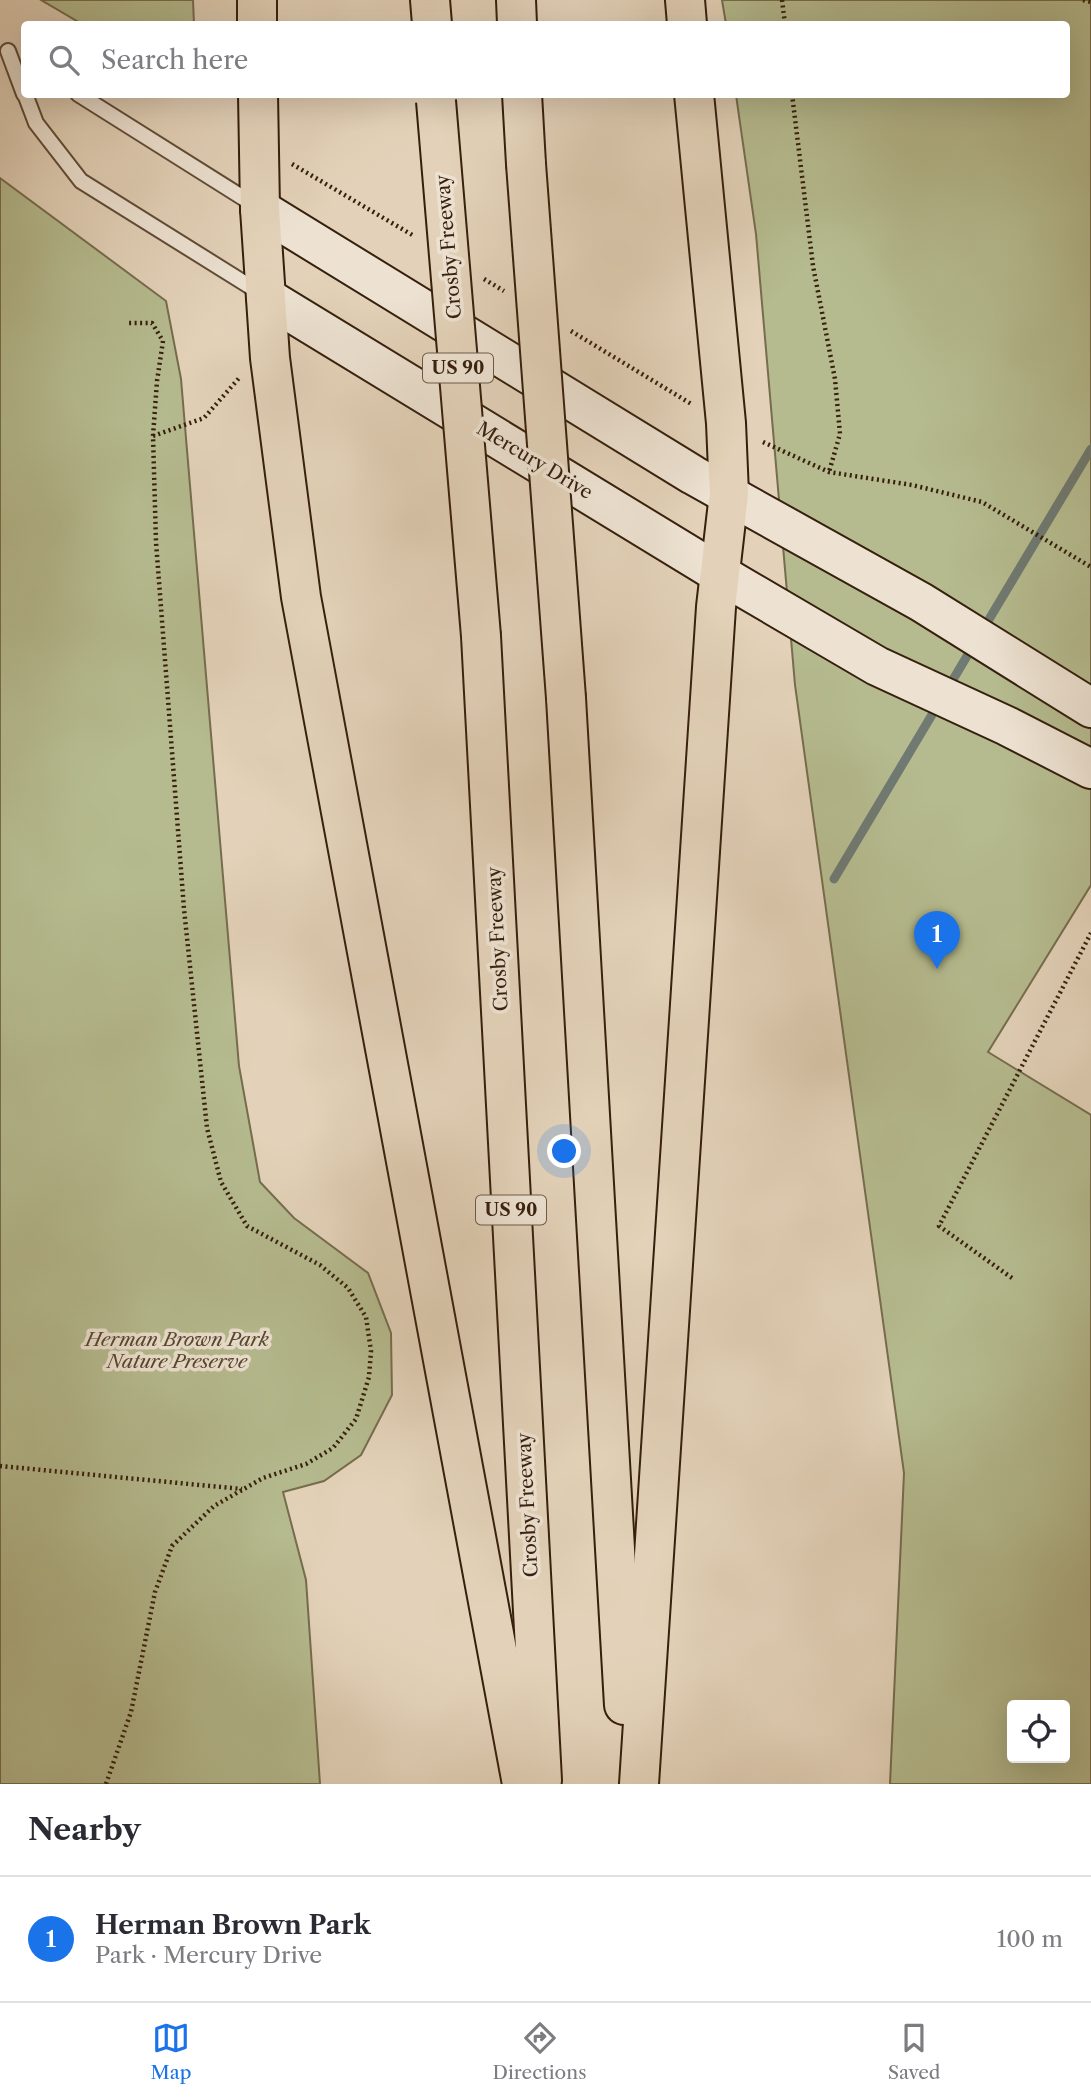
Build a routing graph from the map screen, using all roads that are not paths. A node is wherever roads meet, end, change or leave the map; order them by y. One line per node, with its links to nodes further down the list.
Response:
1 (257, 0): 5 (highway)
2 (430, 0): 6 (highway)
3 (516, 0): 7 (highway)
4 (685, 0): 8 (highway)
5 (257, 21)
6 (432, 21)
7 (517, 21)
8 (687, 21)
9 (4, 49): 10 (lane, Mercury Drive); 11 (lane, Mercury Drive)
10 (21, 59)
11 (21, 85)
12 (27, 98): 19 (lane, Mercury Drive)
13 (84, 98): 18 (lane)
14 (258, 98): 18 (highway)
15 (436, 98): 25 (highway, Crosby Freeway / US 90, bridge)
16 (522, 98): 26 (highway, bridge)
17 (694, 98): 20 (highway)
18 (260, 209): 19 (highway); 20 (street)
19 (267, 297): 21 (street, Mercury Drive); 24 (highway)
20 (729, 494): 21 (highway); 22 (street)
21 (720, 574): 23 (street, Mercury Drive); 27 (highway)
22 (1091, 708)
23 (1091, 769)
24 (522, 1784)
25 (542, 1784)
26 (628, 1784)
27 (639, 1784)

